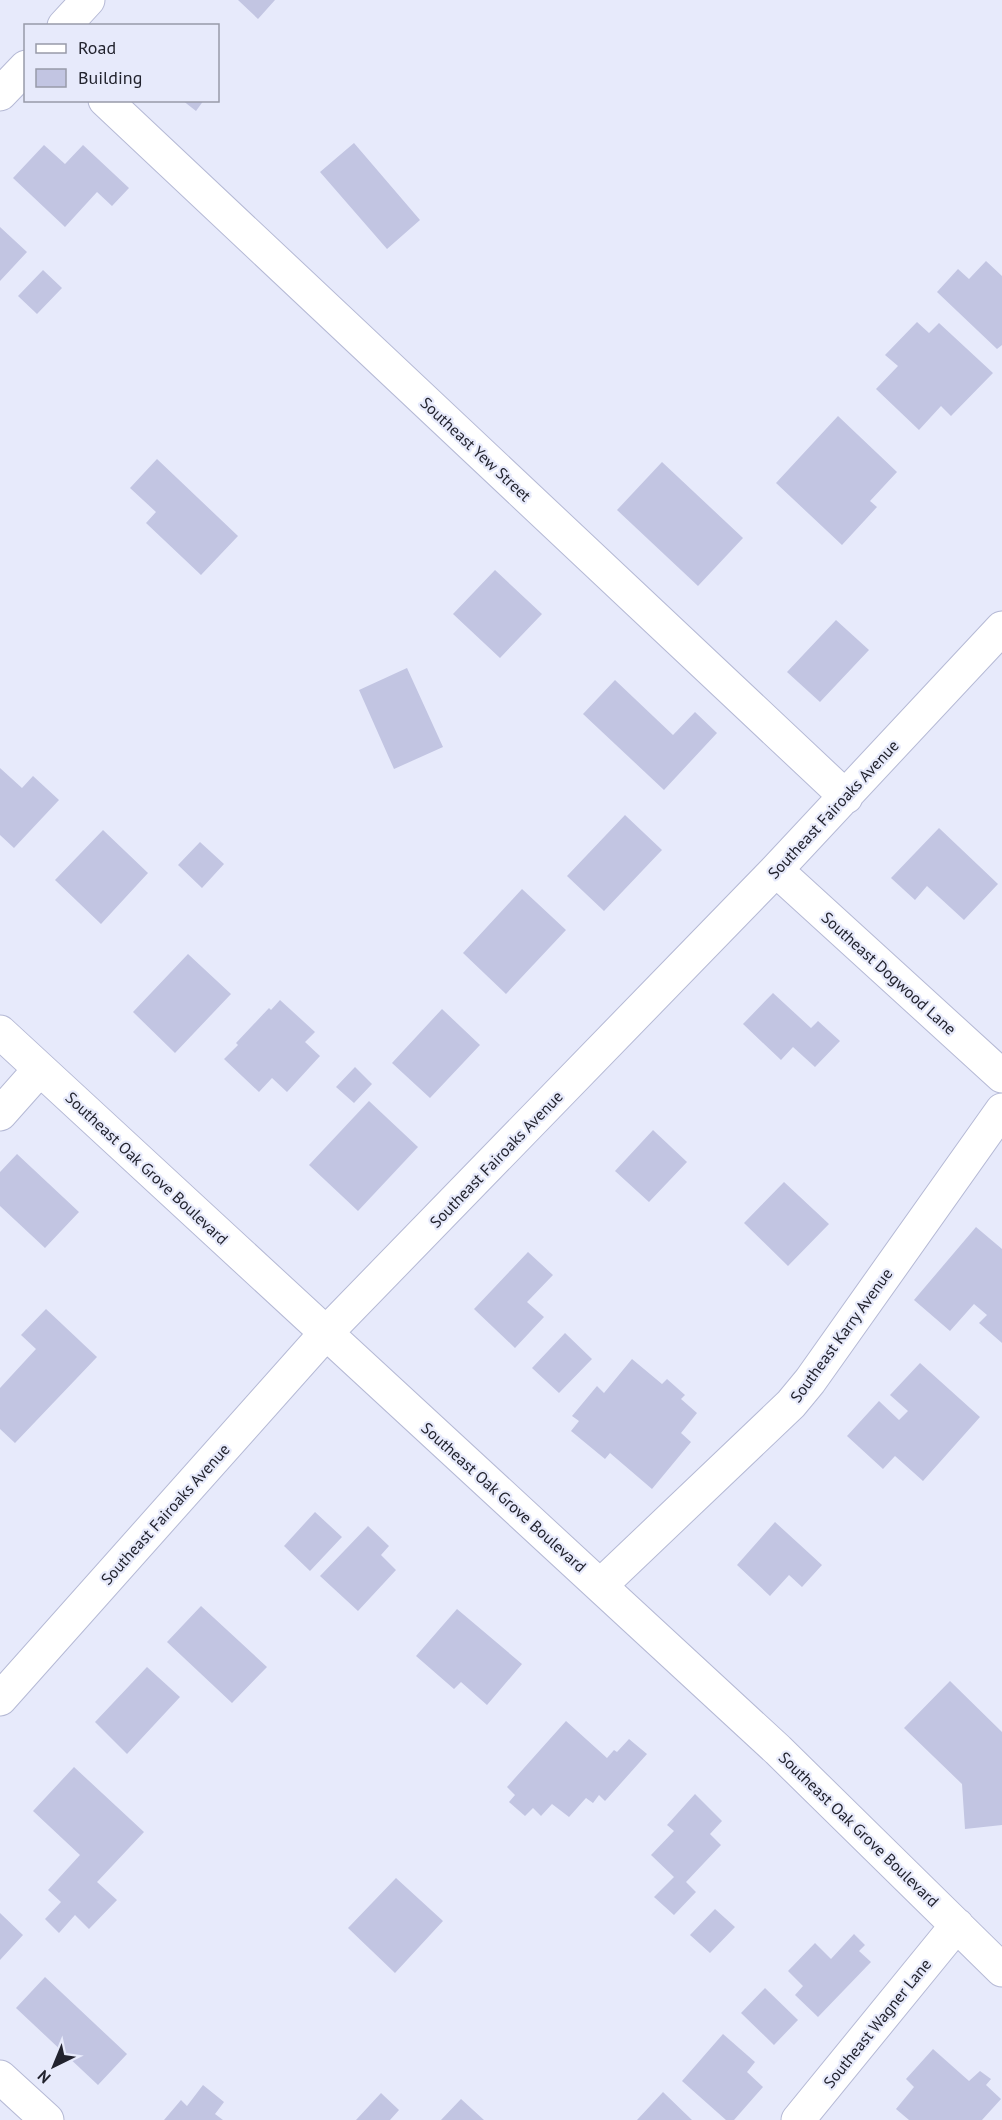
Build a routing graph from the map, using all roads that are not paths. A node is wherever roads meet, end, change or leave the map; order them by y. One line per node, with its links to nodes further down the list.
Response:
1 (88, 0): 2 (street)
2 (66, 24)
3 (24, 69): 4 (street)
4 (0, 94)
5 (107, 102): 7 (street, Southeast Yew Street)
6 (1002, 628): 7 (street, Southeast Fairoaks Avenue)
7 (846, 797): 8 (street, Southeast Fairoaks Avenue)
8 (776, 870): 11 (street, Southeast Dogwood Lane); 14 (street, Southeast Fairoaks Avenue)
9 (0, 1032): 10 (street, Southeast Oak Grove Boulevard)
10 (40, 1069): 13 (street); 14 (street, Southeast Oak Grove Boulevard)
11 (1002, 1076)
12 (1002, 1110): 15 (street, Southeast Karry Avenue)
13 (0, 1114)
14 (326, 1334): 15 (street, Southeast Oak Grove Boulevard); 16 (street, Southeast Fairoaks Avenue)
15 (601, 1585): 17 (street, Southeast Oak Grove Boulevard)
16 (0, 1699)
17 (957, 1925): 18 (street, Southeast Oak Grove Boulevard); 21 (street, Southeast Wagner Lane)
18 (1002, 1970)
19 (0, 2077): 20 (street)
20 (47, 2120)
21 (798, 2120)

